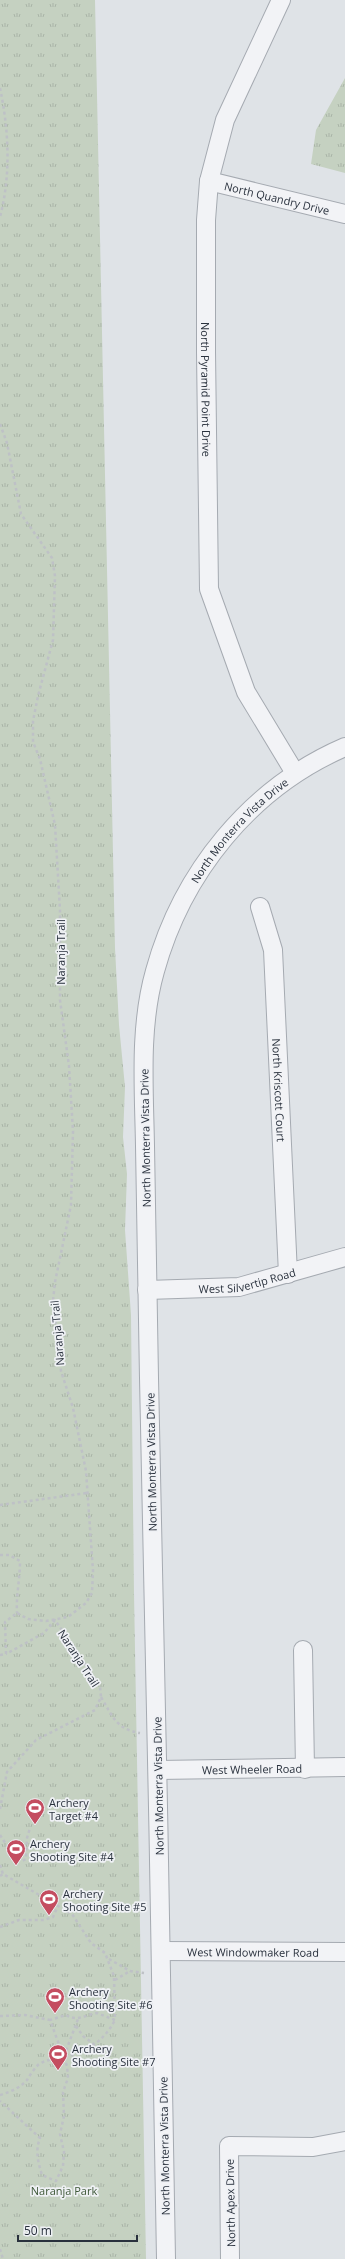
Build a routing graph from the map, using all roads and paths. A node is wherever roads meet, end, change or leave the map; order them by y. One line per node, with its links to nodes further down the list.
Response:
1 (275, 2): 3 (street, North Pyramid Point Drive)
2 (0, 88): 5 (path)
3 (209, 182): 4 (street, North Quandry Drive); 8 (street, North Pyramid Point Drive)
4 (345, 214)
5 (0, 217)
6 (0, 424): 13 (path, Naranja Trail)
7 (345, 747): 8 (street, North Monterra Vista Drive)
8 (295, 773): 12 (street, North Monterra Vista Drive)
9 (260, 907): 11 (street, North Kriscott Court)
10 (345, 1257): 11 (street, West Silvertip Road)
11 (288, 1274): 12 (street, West Silvertip Road)
12 (147, 1290): 25 (street, North Monterra Vista Drive)
13 (87, 1493): 14 (path); 17 (path, Naranja Trail)
14 (0, 1505)
15 (0, 1555): 16 (path)
16 (17, 1613): 17 (path, Naranja Trail); 19 (path)
17 (55, 1620): 19 (path, Naranja Trail); 21 (path, Naranja Trail)
18 (303, 1650): 24 (street)
19 (6, 1654): 20 (path, Naranja Trail)
20 (0, 1655)
21 (101, 1697): 22 (path, Naranja Trail); 26 (path, Naranja Trail)
22 (140, 1733)
23 (345, 1767): 24 (street, West Wheeler Road)
24 (305, 1769): 25 (street, West Wheeler Road)
25 (158, 1770): 33 (street, North Monterra Vista Drive)
26 (0, 1809)
27 (30, 1828): 28 (path)
28 (0, 1835)
29 (0, 1865): 30 (path)
30 (1, 1875): 31 (path)
31 (58, 1906): 32 (path); 35 (path)
32 (0, 1927)
33 (161, 1952): 34 (street, West Windowmaker Road); 51 (street, North Monterra Vista Drive)
34 (345, 1952)
35 (108, 1959): 36 (path); 38 (path)
36 (130, 1971): 37 (path); 38 (path)
37 (144, 1973)
38 (114, 1981): 42 (path)
39 (0, 2016): 41 (path)
40 (78, 2019): 41 (path); 42 (path); 43 (path)
41 (50, 2020): 45 (path)
42 (115, 2020): 44 (path)
43 (76, 2025): 44 (path); 45 (path)
44 (95, 2045): 45 (path)
45 (64, 2057): 46 (path); 47 (path)
46 (0, 2095)
47 (0, 2101)
48 (345, 2141): 52 (street, North Apex Drive)
49 (0, 2249): 50 (path)
50 (3, 2259)
51 (166, 2259)
52 (230, 2259)

